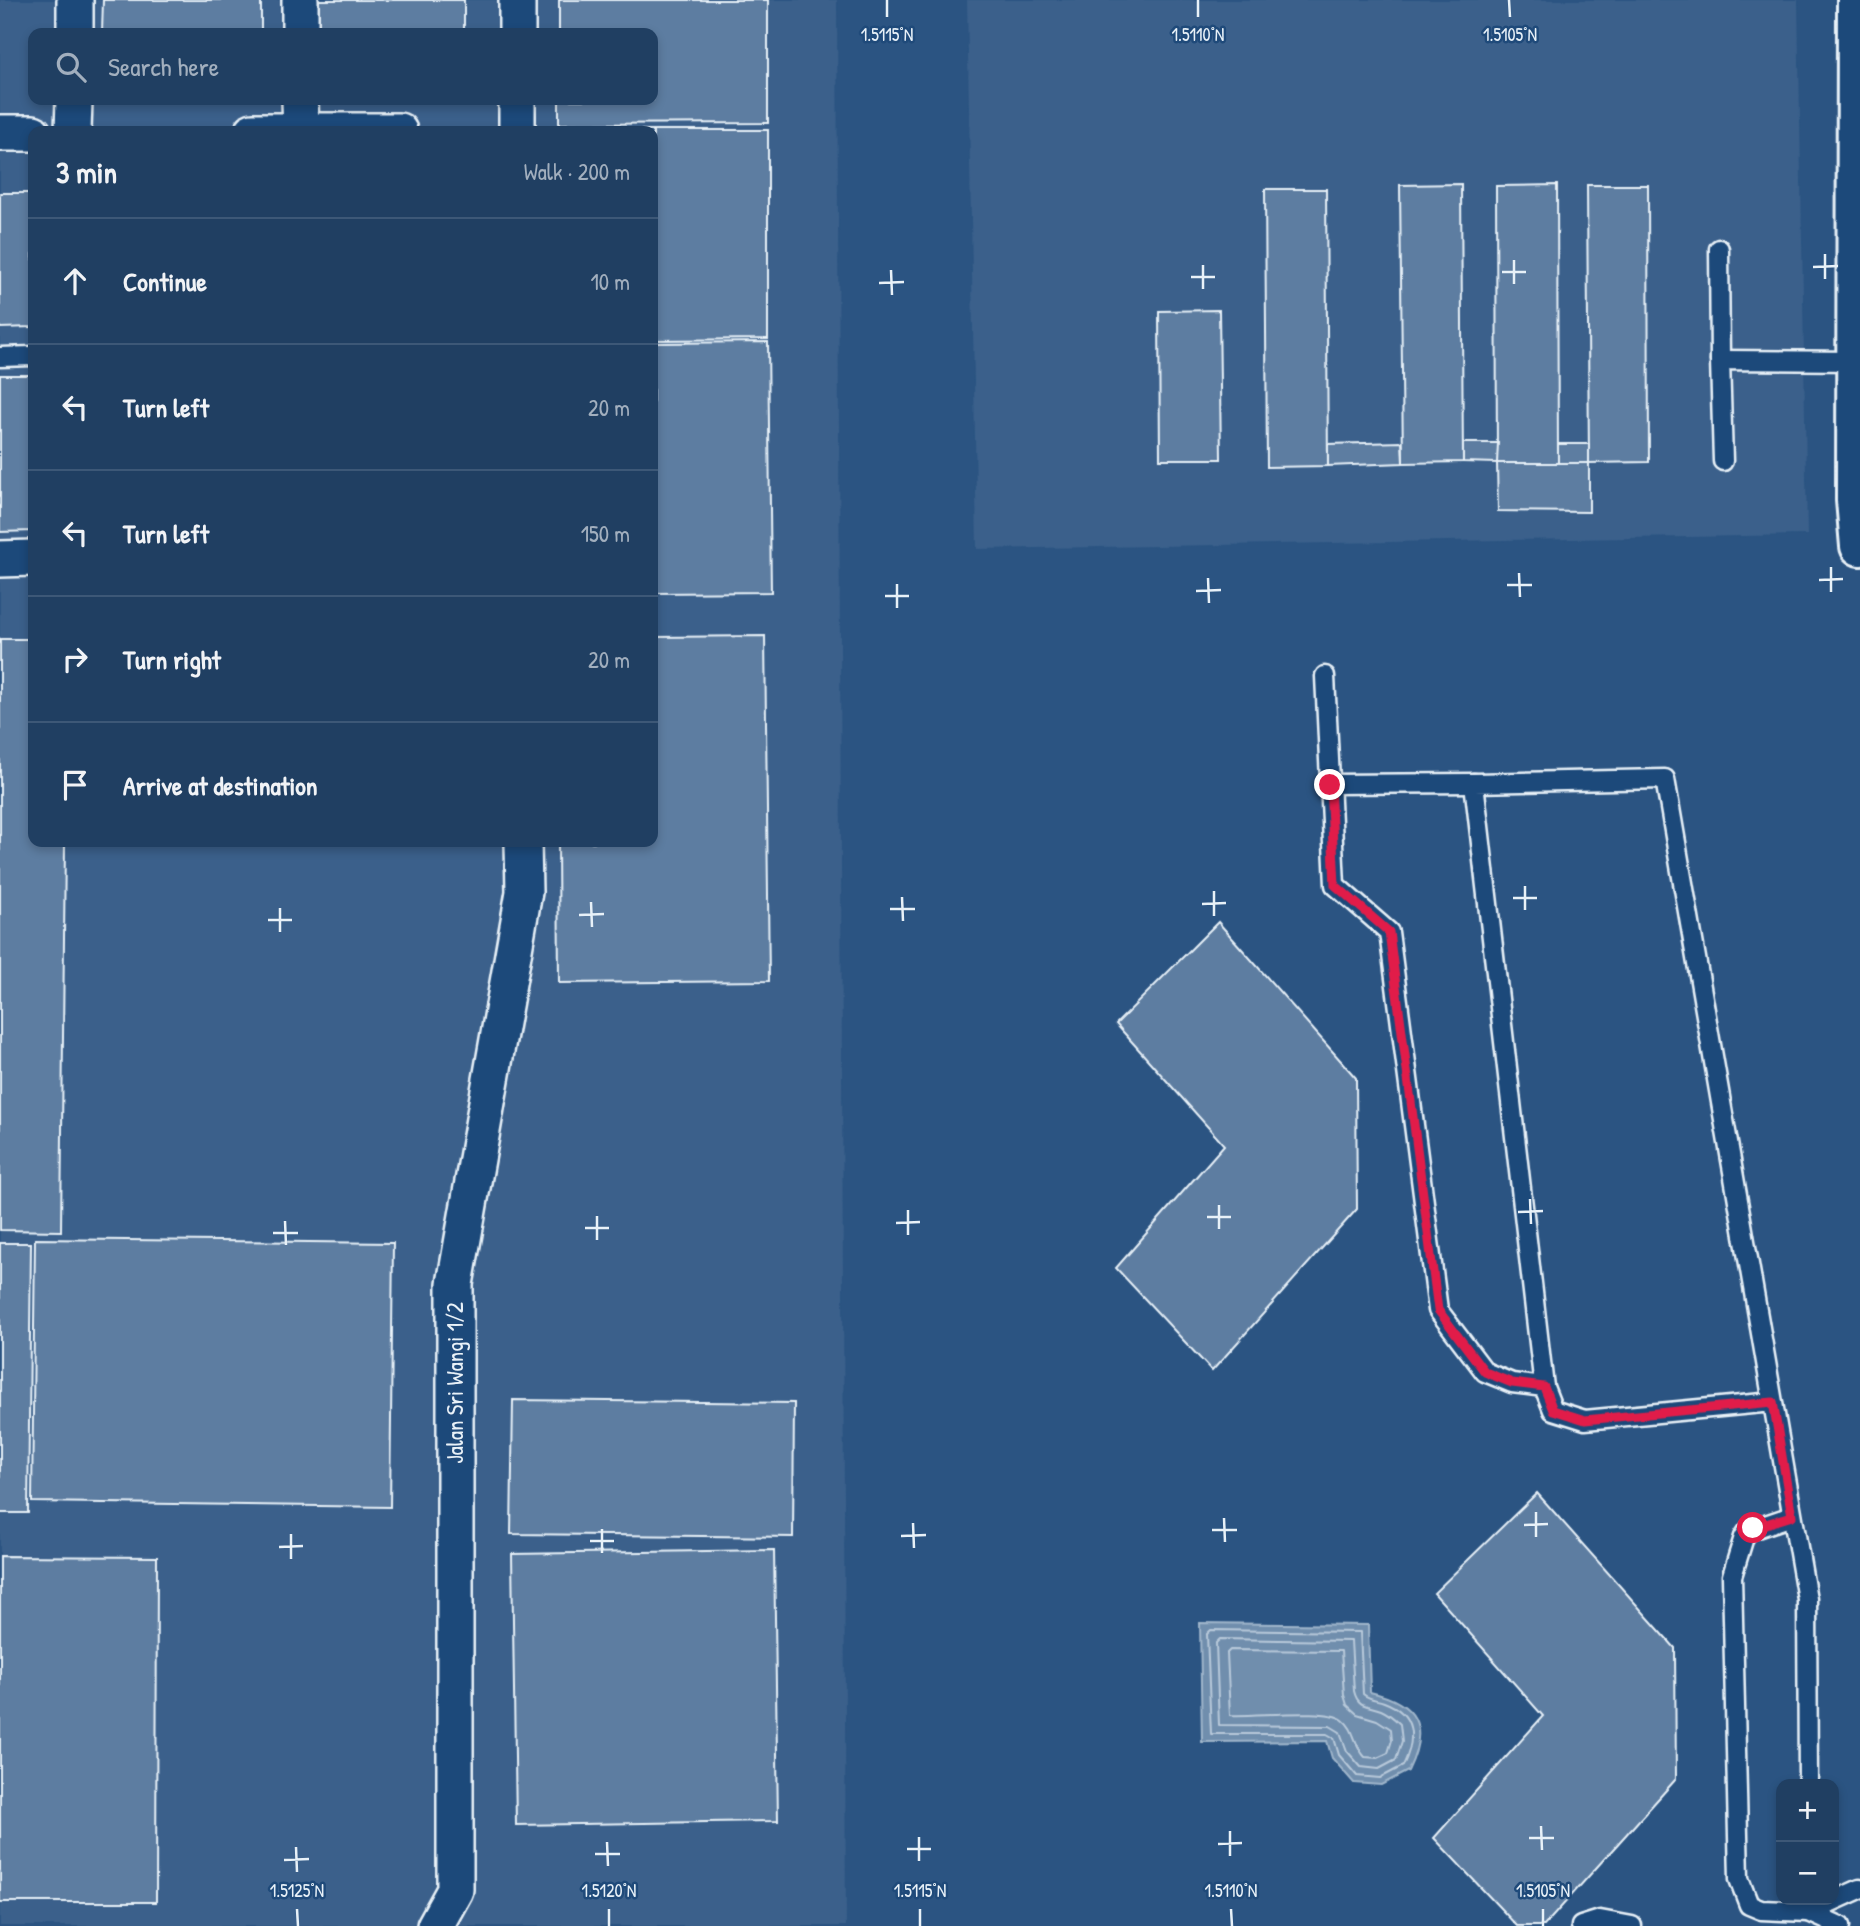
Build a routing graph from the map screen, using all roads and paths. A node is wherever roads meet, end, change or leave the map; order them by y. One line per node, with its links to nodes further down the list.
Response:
1 (75, 0): 5 (street)
2 (300, 0): 6 (street)
3 (517, 0): 7 (street)
4 (1857, 0): 20 (street)
5 (75, 28)
6 (300, 28)
7 (517, 28)
8 (74, 105): 11 (street)
9 (300, 105): 12 (street)
10 (517, 105): 13 (street)
11 (73, 126)
12 (300, 126)
13 (517, 126)
14 (0, 133): 15 (street)
15 (28, 133)
16 (1718, 249): 19 (lane)
17 (28, 356): 18 (lane)
18 (0, 357)
19 (1720, 360): 20 (lane); 21 (lane)
20 (1857, 361): 22 (street)
21 (1723, 461)
22 (1860, 546)
23 (28, 558): 24 (street)
24 (0, 559)
25 (1325, 676): 27 (lane)
26 (1474, 783): 27 (lane); 29 (lane); 30 (lane)
27 (1330, 785): 29 (lane)
28 (523, 847): 35 (street, Jalan Sri Wangi 1/2)
29 (1544, 1387): 30 (lane)
30 (1773, 1402): 31 (lane)
31 (1792, 1516): 32 (lane); 34 (lane)
32 (1808, 1779)
33 (1860, 1889): 34 (lane)
34 (1808, 1912): 38 (lane)
35 (435, 1926)
36 (1581, 1926): 37 (lane)
37 (1632, 1926)
38 (1840, 1926)

